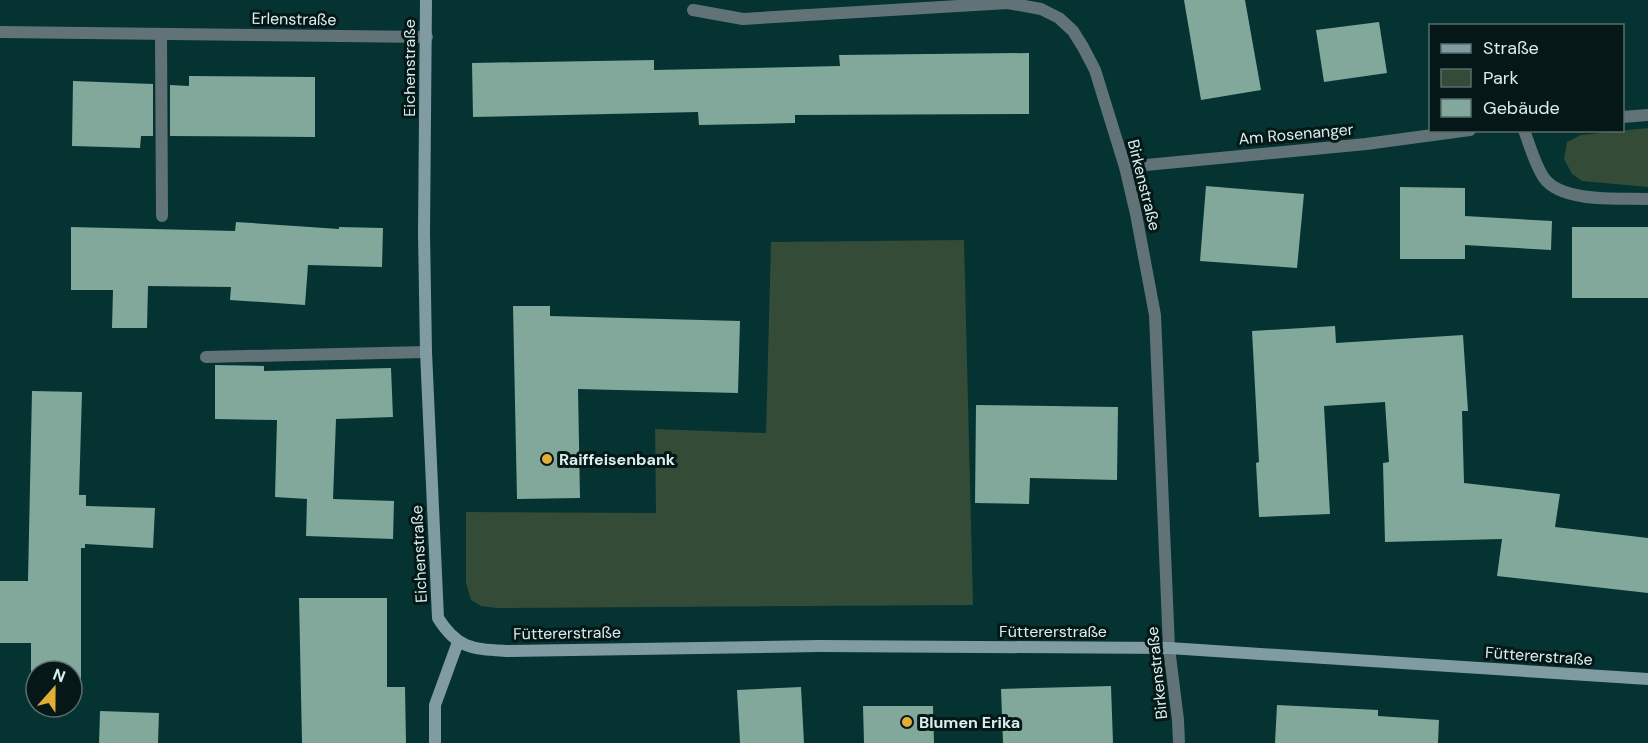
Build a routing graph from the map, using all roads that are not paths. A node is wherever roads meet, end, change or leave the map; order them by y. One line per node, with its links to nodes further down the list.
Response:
1 (426, 0): 5 (street, Eichenstraße)
2 (693, 10): 10 (street, Birkenstraße)
3 (0, 32): 4 (street, Erlenstraße)
4 (161, 33): 5 (street, Erlenstraße); 12 (street)
5 (427, 37): 13 (street, Eichenstraße)
6 (1648, 115): 7 (street)
7 (1624, 117)
8 (1455, 132): 10 (street, Am Rosenanger)
9 (1525, 132): 11 (street)
10 (1125, 167): 16 (street, Birkenstraße)
11 (1648, 199)
12 (162, 216)
13 (426, 352): 14 (street); 15 (street, Eichenstraße)
14 (206, 357)
15 (459, 642): 16 (street, Füttererstraße); 18 (street)
16 (1169, 648): 17 (street, Füttererstraße); 19 (street, Birkenstraße)
17 (1648, 679)
18 (435, 743)
19 (1179, 743)

